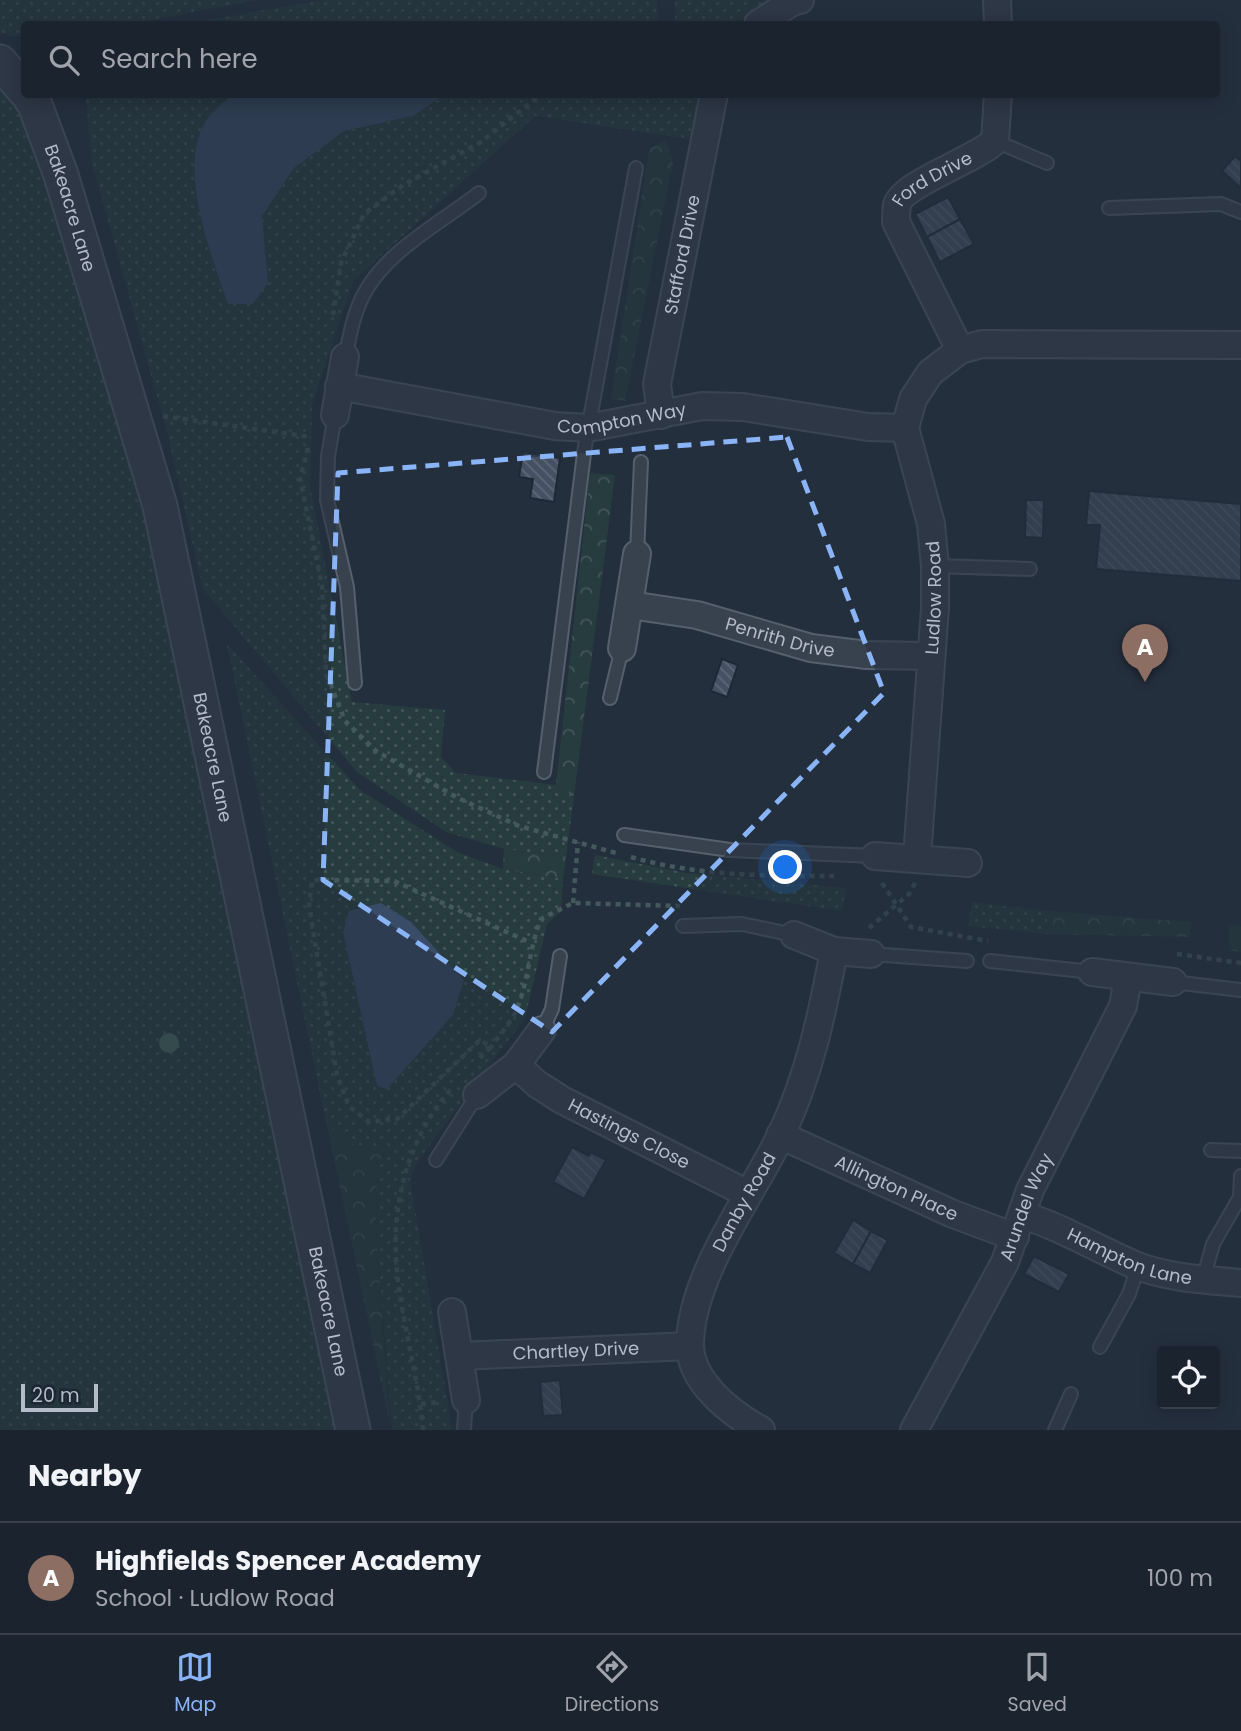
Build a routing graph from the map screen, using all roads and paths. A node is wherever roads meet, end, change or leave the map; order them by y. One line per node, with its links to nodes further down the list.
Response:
1 (800, 0): 3 (street)
2 (998, 0): 4 (street)
3 (763, 21)
4 (998, 21)
5 (0, 62): 6 (street)
6 (21, 86)
7 (31, 98): 22 (street, Bakeacre Lane)
8 (713, 98): 21 (street, Stafford Drive)
9 (998, 98): 10 (street)
10 (995, 141): 11 (lane); 17 (street, Ford Drive)
11 (1047, 163)
12 (636, 168): 23 (lane)
13 (480, 193): 18 (lane)
14 (1109, 208): 15 (lane)
15 (1241, 212)
16 (1241, 345): 17 (street)
17 (960, 350): 24 (street)
18 (345, 357): 19 (street)
19 (339, 386): 20 (street); 23 (street, Compton Way)
20 (335, 415): 33 (lane)
21 (661, 415): 23 (street, Compton Way); 24 (street, Compton Way)
22 (137, 421): 25 (path); 77 (street, Bakeacre Lane)
23 (589, 428): 35 (lane)
24 (905, 428): 28 (street, Ludlow Road)
25 (311, 437)
26 (641, 462): 27 (lane)
27 (637, 554): 30 (street)
28 (935, 566): 29 (lane); 32 (street, Ludlow Road)
29 (1030, 569)
30 (630, 605): 31 (street); 32 (street, Penrith Drive)
31 (622, 648): 34 (lane)
32 (931, 656): 39 (street, Ludlow Road)
33 (355, 683)
34 (610, 698)
35 (544, 772)
36 (624, 835): 38 (lane)
37 (578, 842): 41 (path)
38 (875, 856): 39 (street)
39 (918, 858): 40 (street)
40 (968, 863)
41 (573, 903): 42 (path); 45 (path)
42 (691, 906)
43 (683, 926): 44 (lane)
44 (794, 935): 46 (street)
45 (531, 943): 56 (path); 56 (path)
46 (834, 951): 47 (street); 60 (street, Danby Road)
47 (871, 954): 49 (lane)
48 (560, 956): 55 (lane)
49 (967, 961)
50 (990, 961): 51 (lane)
51 (1092, 972): 52 (street)
52 (1128, 978): 53 (street); 66 (street, Arundel Way)
53 (1173, 982): 54 (lane)
54 (1241, 990)
55 (542, 1030): 58 (street)
56 (491, 1047): 57 (path); 58 (path)
57 (474, 1065)
58 (516, 1066): 59 (street); 65 (street, Hastings Close)
59 (467, 1089): 63 (lane); 78 (path)
60 (780, 1135): 65 (street, Danby Road); 66 (street, Allington Place)
61 (1211, 1150): 62 (lane)
62 (1241, 1151)
63 (436, 1160)
64 (1241, 1176): 68 (lane)
65 (748, 1194): 71 (street, Danby Road)
66 (1019, 1226): 67 (street, Hampton Lane); 80 (street, Arundel Way)
67 (1138, 1266): 68 (street, Hampton Lane); 72 (lane)
68 (1203, 1280): 69 (street, Hampton Lane)
69 (1241, 1283)
70 (452, 1312): 73 (street)
71 (690, 1346): 73 (street, Chartley Drive); 76 (street)
72 (1100, 1347)
73 (460, 1356): 75 (street)
74 (1071, 1394): 81 (lane)
75 (466, 1400): 79 (lane)
76 (749, 1427)
77 (353, 1430)
78 (423, 1430)
79 (464, 1430)
80 (914, 1430)
81 (1055, 1430)

